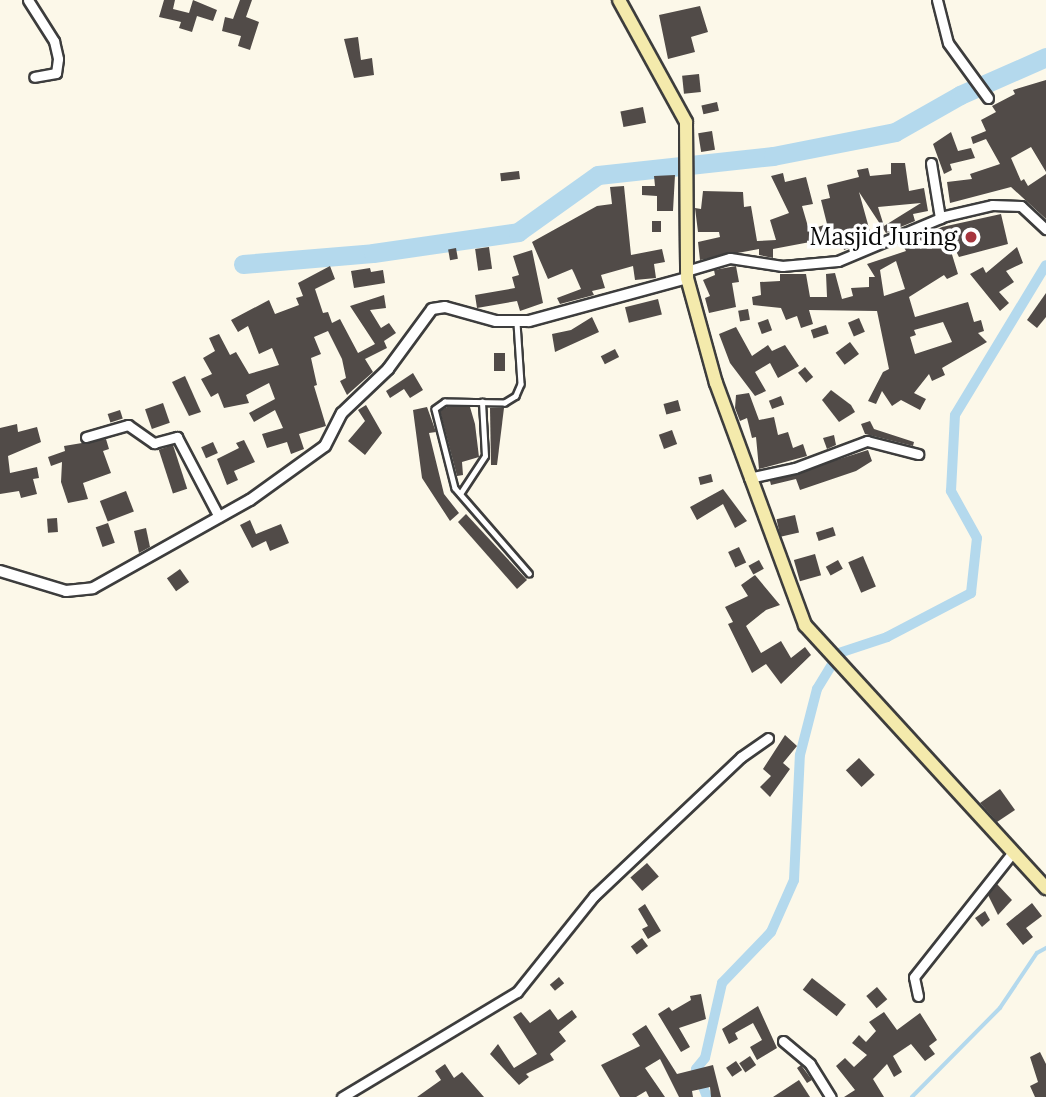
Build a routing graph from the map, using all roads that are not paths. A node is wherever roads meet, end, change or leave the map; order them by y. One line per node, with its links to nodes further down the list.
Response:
1 (28, 0): 4 (street)
2 (619, 0): 9 (main road)
3 (937, 0): 5 (street)
4 (34, 77)
5 (983, 91)
6 (931, 163): 7 (street)
7 (940, 218): 8 (street); 9 (street)
8 (1046, 229)
9 (687, 274): 10 (street); 14 (main road)
10 (516, 321): 11 (lane); 16 (street)
11 (482, 402): 15 (lane); 15 (lane)
12 (86, 437): 16 (street)
13 (918, 454): 14 (street)
14 (749, 478): 20 (main road)
15 (460, 494): 18 (lane)
16 (219, 517): 17 (street)
17 (0, 571)
18 (528, 573)
19 (768, 738): 24 (street)
20 (1013, 852): 21 (main road); 22 (street)
21 (1046, 888)
22 (918, 996)
23 (783, 1041): 25 (street)
24 (342, 1097)
25 (831, 1097)

